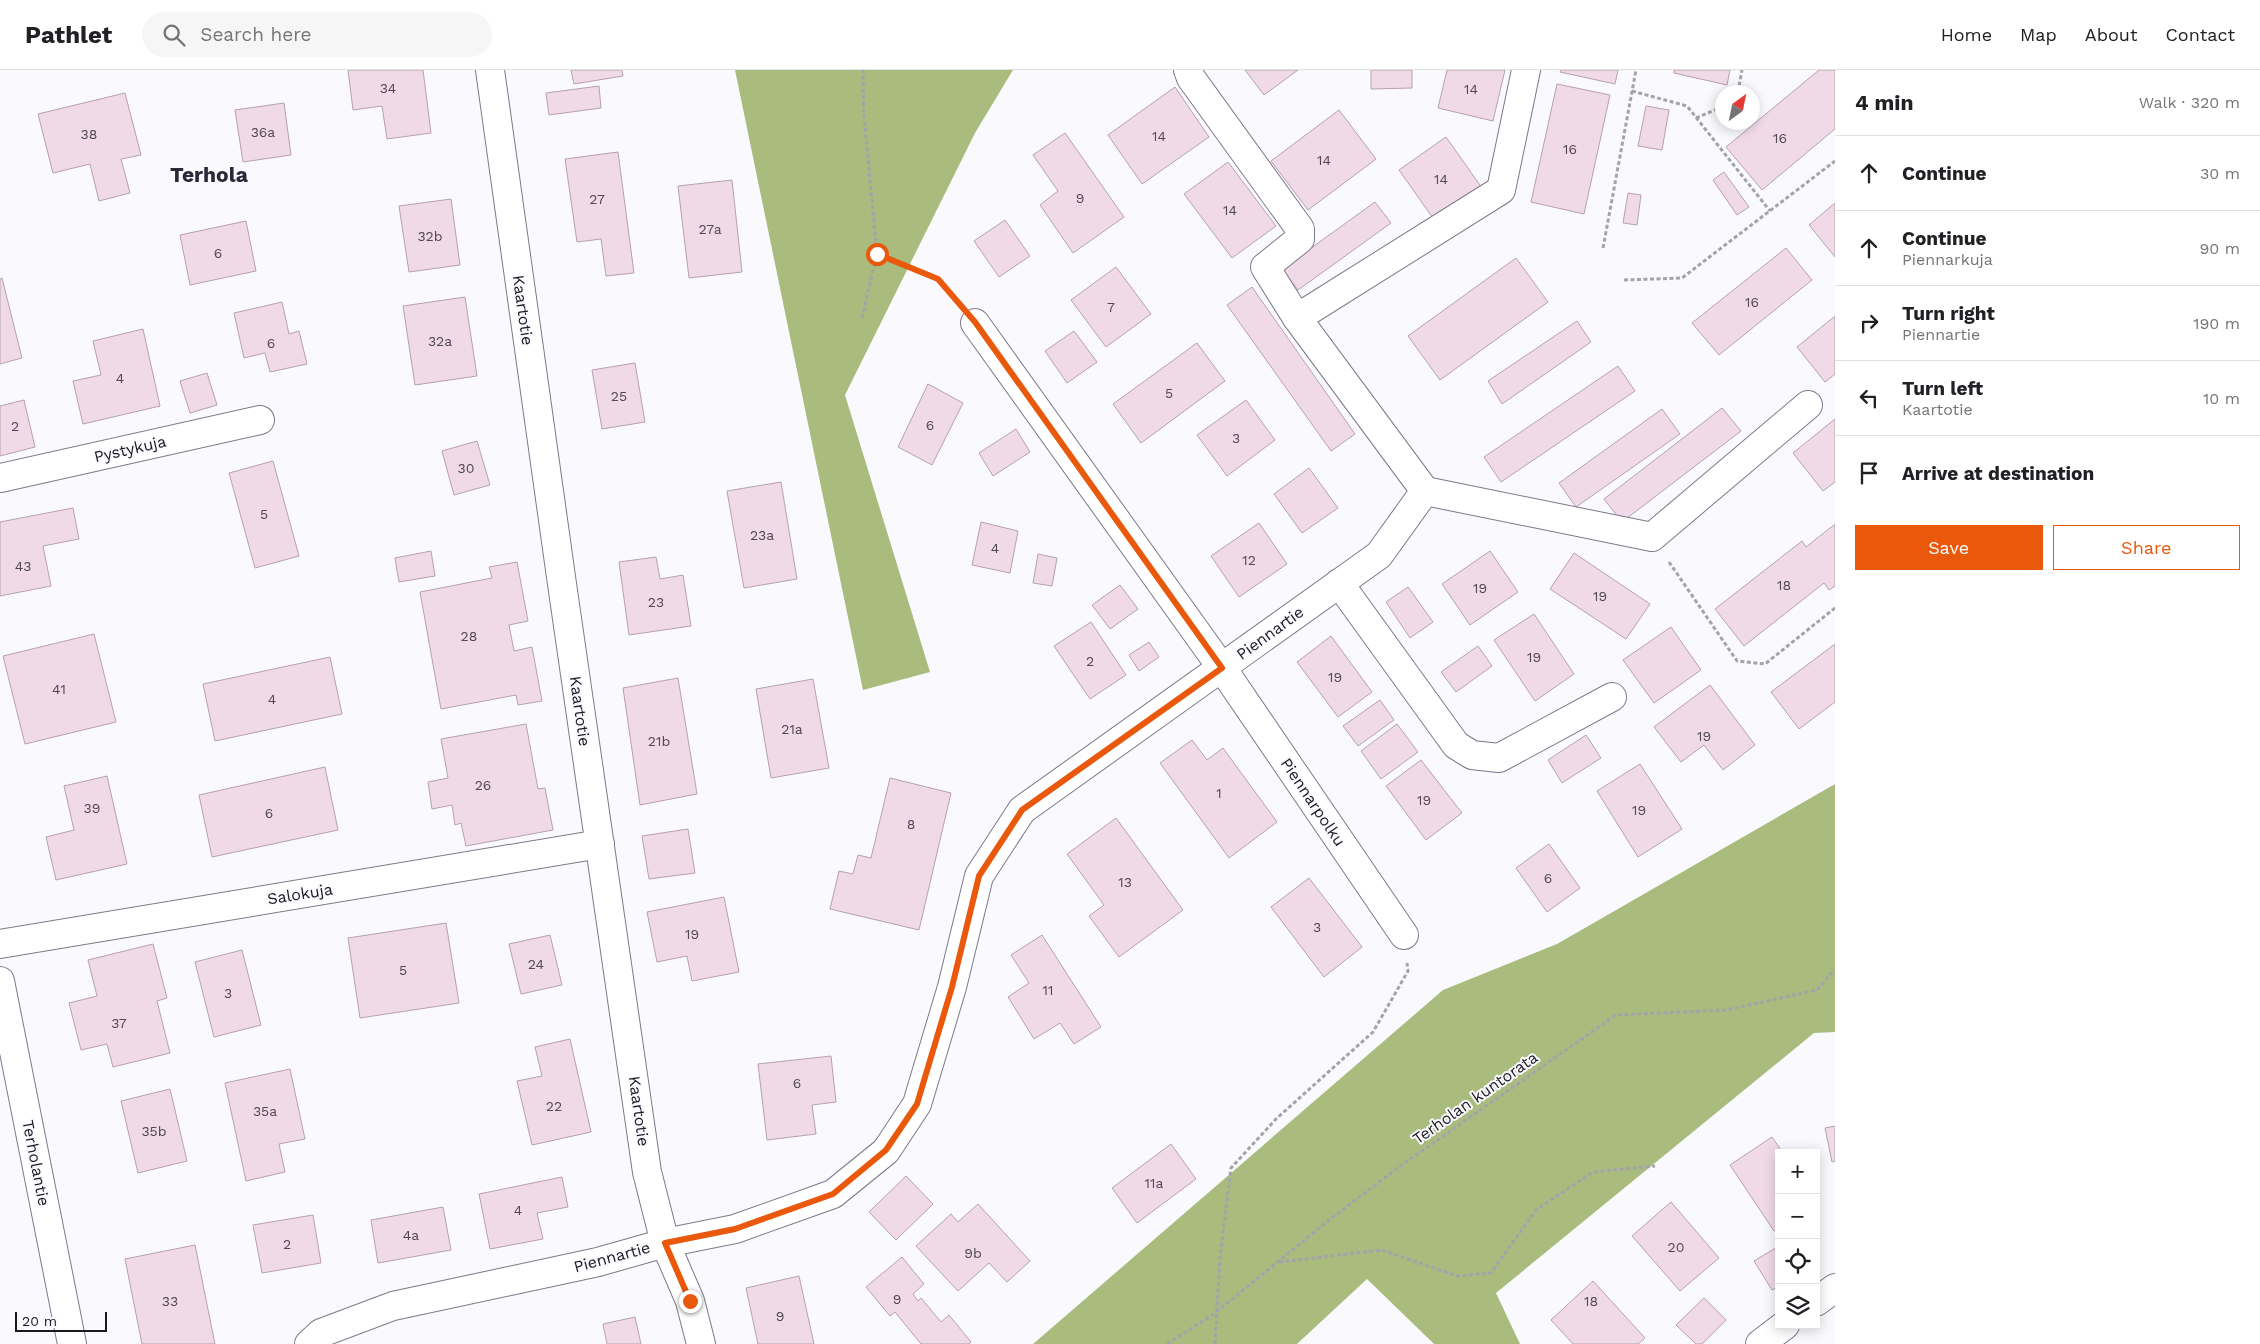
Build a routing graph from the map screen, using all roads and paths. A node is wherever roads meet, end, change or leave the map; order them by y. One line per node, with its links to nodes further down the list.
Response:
1 (490, 70): 28 (street, Kaartotie)
2 (863, 70): 14 (path)
3 (1188, 70): 17 (street)
4 (1526, 70): 17 (street)
5 (1636, 70): 8 (path)
6 (1742, 70): 7 (path)
7 (1739, 85)
8 (1632, 91): 10 (path); 13 (path)
9 (1715, 110): 10 (path)
10 (1696, 118): 12 (path)
11 (1835, 161): 12 (path)
12 (1770, 211): 15 (path)
13 (1602, 248)
14 (877, 254): 16 (path); 18 (path)
15 (1624, 280)
16 (862, 318)
17 (1297, 318): 22 (street)
18 (975, 322): 26 (street, Piennarpolku)
19 (1808, 405): 23 (street)
20 (260, 420): 21 (street, Pystykuja)
21 (0, 478)
22 (1425, 491): 23 (street); 24 (street, Piennartie)
23 (1652, 537): 25 (path)
24 (1339, 583): 26 (street, Piennartie); 27 (street)
25 (1835, 608)
26 (1222, 668): 29 (street, Piennarpolku); 34 (street, Piennartie)
27 (1612, 696)
28 (600, 844): 30 (street, Salokuja); 34 (street, Kaartotie)
29 (1404, 935): 38 (path)
30 (0, 944)
31 (1835, 970): 35 (path, Terholan kuntorata)
32 (0, 981): 40 (street, Terholantie)
33 (1656, 1166): 35 (path)
34 (665, 1243): 41 (street, Piennartie); 42 (street, Kaartotie)
35 (1278, 1262): 38 (path, Terholan kuntorata)
36 (1835, 1288): 37 (street)
37 (1820, 1299)
38 (1217, 1312): 43 (path, Terholan kuntorata); 44 (path)
39 (1780, 1329): 45 (street)
40 (72, 1344)
41 (309, 1344)
42 (700, 1344)
43 (1167, 1344)
44 (1216, 1344)
45 (1760, 1344)

